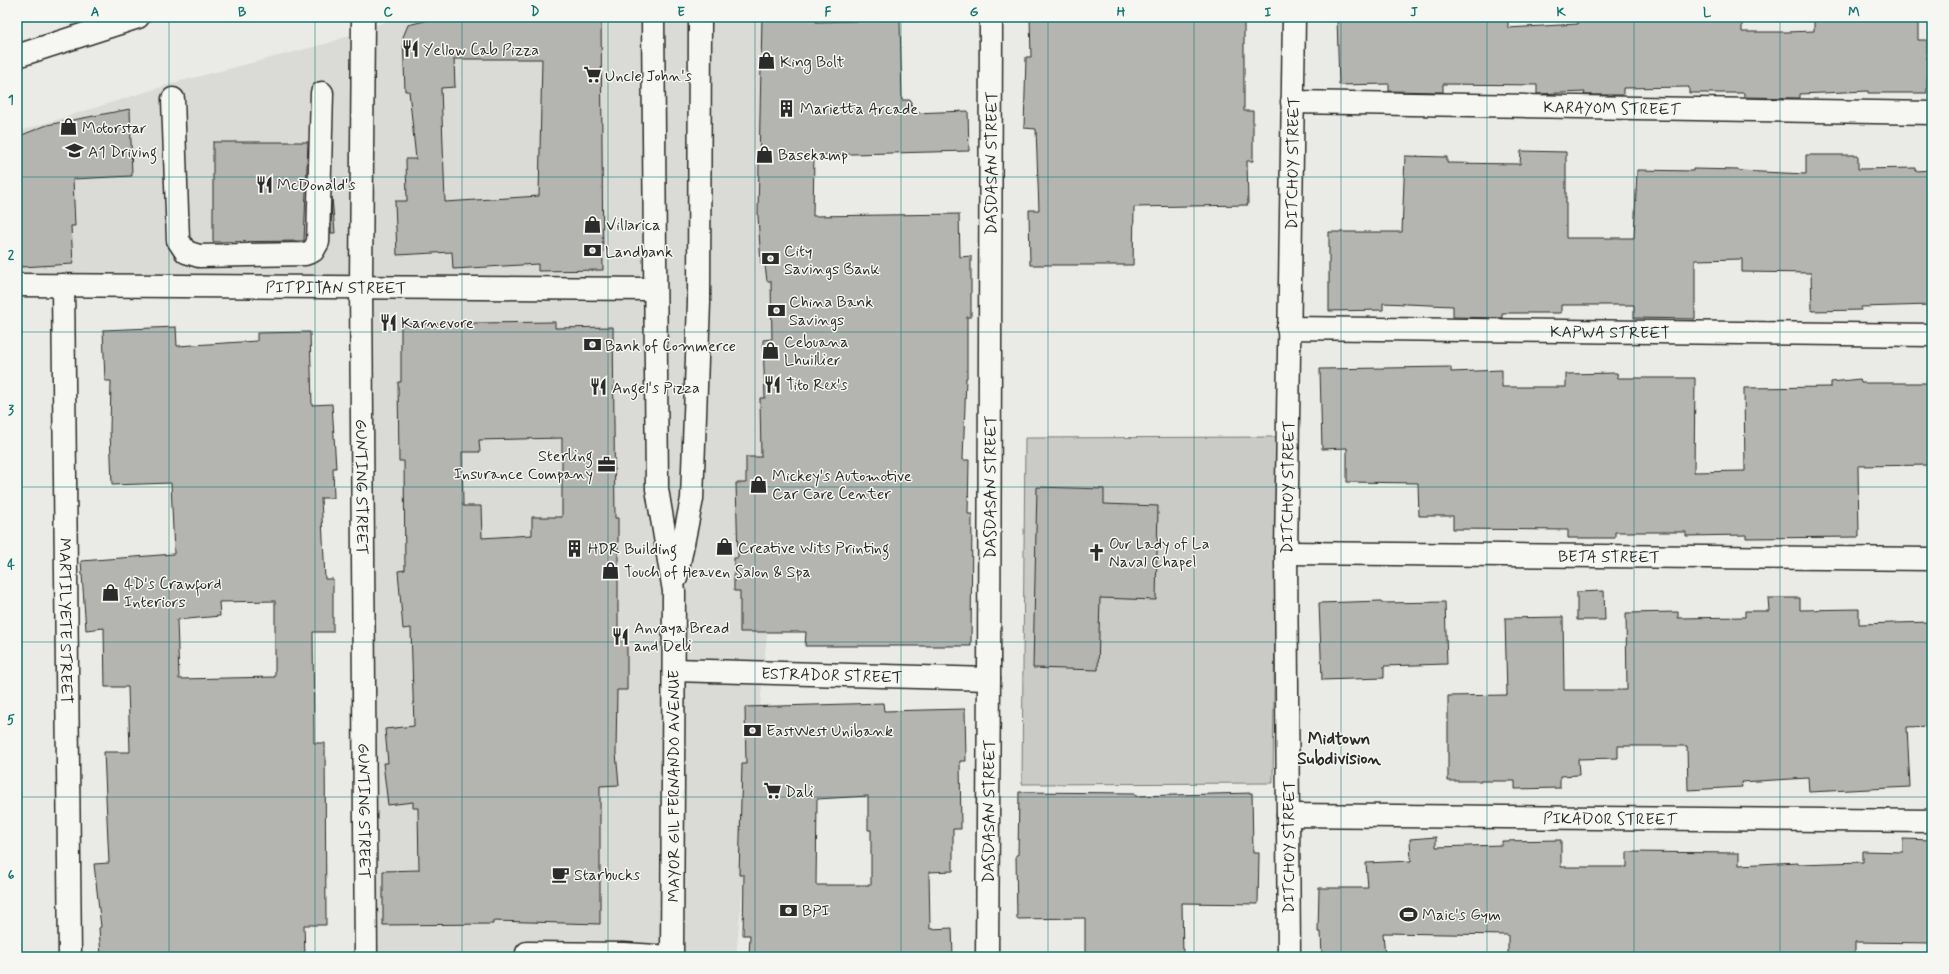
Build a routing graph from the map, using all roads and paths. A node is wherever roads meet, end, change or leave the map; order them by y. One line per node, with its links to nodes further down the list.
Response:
1 (138, 17): 7 (street)
2 (363, 17): 14 (street, GUNTING STREET)
3 (652, 17): 15 (street, MAYOR GIL FERNANDO AVENUE)
4 (700, 17): 20 (street, MAYOR GIL FERNANDO AVENUE)
5 (991, 17): 22 (street, DASDASAN STREET)
6 (1294, 17): 10 (street, DITCHOY STREET)
7 (17, 56)
8 (322, 93): 9 (street)
9 (173, 99)
10 (1292, 102): 11 (street, KARAYOM STREET); 16 (street, DITCHOY STREET)
11 (1932, 113)
12 (17, 285): 13 (street, PITPITAN STREET)
13 (63, 285): 14 (street, PITPITAN STREET); 26 (street, MARTILYETE STREET)
14 (361, 286): 15 (street, PITPITAN STREET); 27 (street, GUNTING STREET)
15 (654, 289): 20 (street, MAYOR GIL FERNANDO AVENUE)
16 (1288, 328): 17 (street, KAPWA STREET); 18 (street, DITCHOY STREET)
17 (1932, 335)
18 (1286, 554): 19 (street, BETA STREET); 23 (street, DITCHOY STREET)
19 (1932, 559)
20 (674, 591): 21 (street, MAYOR GIL FERNANDO AVENUE)
21 (674, 670): 22 (street, ESTRADOR STREET); 28 (street, MAYOR GIL FERNANDO AVENUE)
22 (989, 680): 29 (street, DASDASAN STREET)
23 (1288, 815): 24 (street, PIKADOR STREET); 30 (street, DITCHOY STREET)
24 (1932, 820)
25 (527, 953): 28 (street)
26 (70, 957)
27 (366, 957)
28 (672, 957)
29 (986, 957)
30 (1289, 957)

